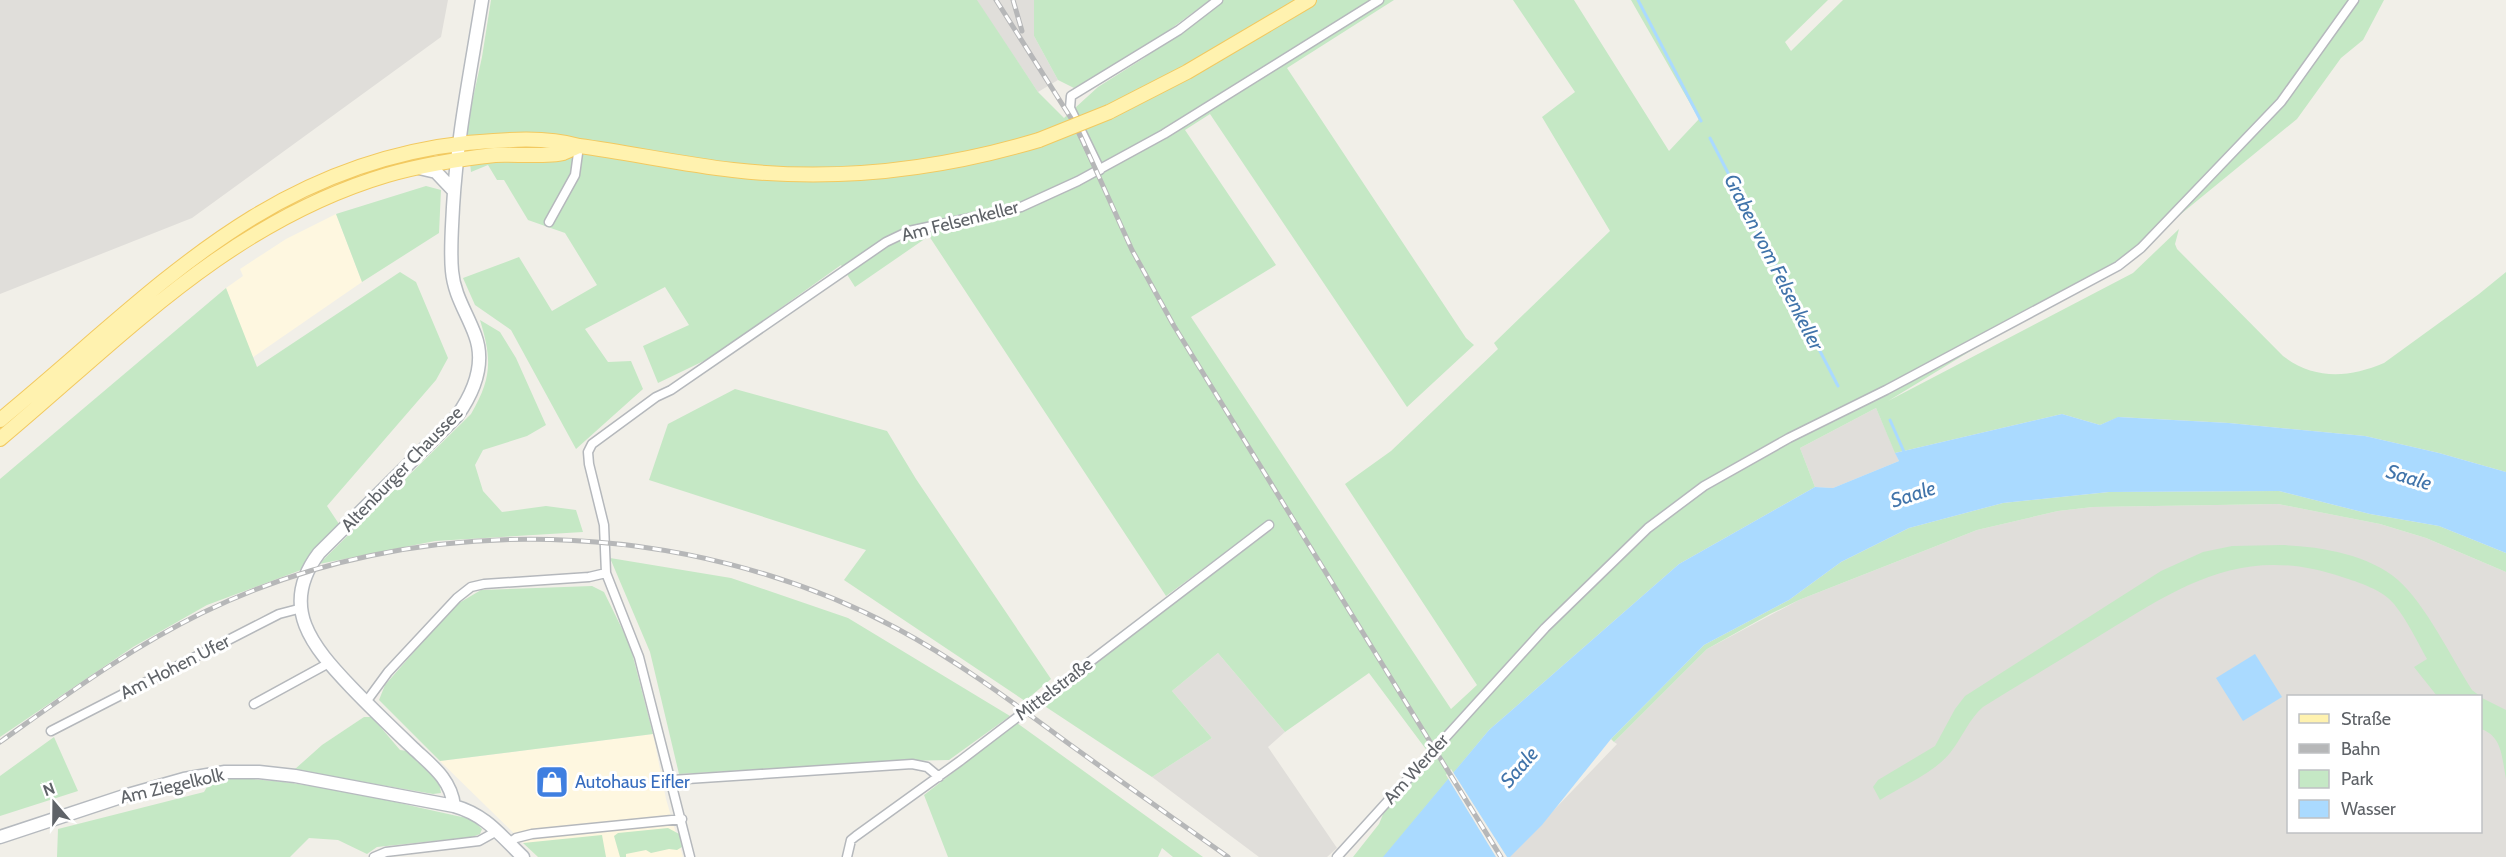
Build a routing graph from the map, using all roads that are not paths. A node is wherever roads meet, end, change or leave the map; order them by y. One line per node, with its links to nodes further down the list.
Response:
1 (482, 0): 6 (street, Altenburger Chaussee)
2 (1218, 0): 10 (street)
3 (1309, 0): 7 (main road, bridge)
4 (1379, 0): 10 (street, Am Felsenkeller)
5 (2354, 0): 33 (street, Am Werder)
6 (459, 144): 7 (main road); 8 (street, Altenburger Chaussee); 13 (main road)
7 (579, 146): 8 (main road); 12 (street)
8 (457, 160): 9 (main road); 11 (street, Altenburger Chaussee)
9 (416, 167): 11 (street); 14 (main road)
10 (1100, 170): 16 (street, Am Felsenkeller)
11 (454, 191): 17 (street, Altenburger Chaussee)
12 (549, 222)
13 (0, 420)
14 (0, 439)
15 (1269, 525): 22 (street, Mittelstraße)
16 (606, 573): 19 (street); 23 (street)
17 (302, 608): 18 (street, Altenburger Chaussee); 21 (street, Am Hohen Ufer)
18 (329, 663): 19 (street, Altenburger Chaussee); 20 (street)
19 (366, 702): 24 (street, Altenburger Chaussee)
20 (254, 704)
21 (51, 731)
22 (939, 777): 23 (street); 32 (street, Mittelstraße)
23 (672, 780): 25 (street)
24 (454, 806): 26 (street, Am Ziegelkolk); 27 (street, Am Ziegelkolk)
25 (682, 819): 28 (street); 31 (street)
26 (497, 831): 28 (street, Am Ziegelkolk); 29 (street)
27 (0, 837)
28 (509, 843): 30 (street, Am Ziegelkolk)
29 (374, 857)
30 (523, 857)
31 (690, 857)
32 (847, 857)
33 (1337, 857)

